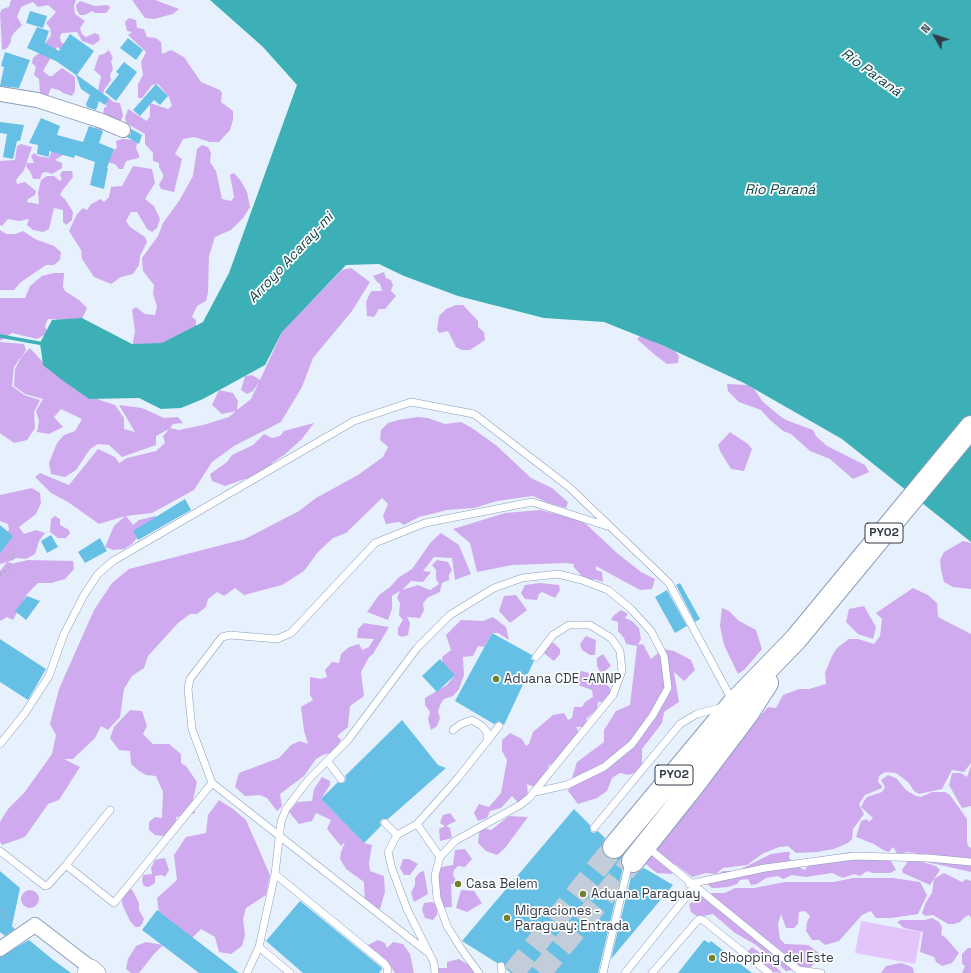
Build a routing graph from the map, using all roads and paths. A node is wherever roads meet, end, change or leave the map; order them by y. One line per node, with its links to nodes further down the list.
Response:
1 (0, 94): 2 (street)
2 (123, 130)
3 (971, 426): 8 (highway, PY02)
4 (611, 527): 8 (lane); 12 (lane); 15 (lane)
5 (15, 550): 6 (path)
6 (0, 575)
7 (536, 657): 16 (lane)
8 (740, 709): 20 (lane); 23 (highway, PY02); 26 (highway, PY02)
9 (499, 726): 11 (lane)
10 (453, 730): 11 (lane)
11 (487, 742): 19 (lane)
12 (0, 744)
13 (328, 762): 14 (lane); 16 (lane); 22 (lane)
14 (340, 780)
15 (212, 783): 22 (lane); 28 (lane)
16 (535, 792): 25 (lane)
17 (110, 810): 28 (lane)
18 (385, 822): 21 (lane)
19 (417, 824): 21 (lane); 25 (lane)
20 (594, 828)
21 (397, 835): 35 (lane)
22 (279, 837): 29 (lane); 35 (lane)
23 (614, 847)
24 (0, 851): 28 (lane)
25 (440, 857): 42 (lane)
26 (635, 858): 30 (lane); 43 (lane)
27 (971, 862): 30 (lane)
28 (66, 865)
29 (275, 874): 33 (lane); 40 (lane)
30 (692, 886): 37 (lane); 44 (lane)
31 (0, 911): 32 (path)
32 (24, 932): 34 (street); 36 (street)
33 (259, 947): 38 (lane); 39 (lane)
34 (0, 949)
35 (428, 952): 41 (lane)
36 (91, 971)
37 (800, 971): 47 (lane)
38 (247, 973)
39 (290, 973)
40 (387, 973)
41 (436, 973)
42 (479, 973)
43 (604, 973)
44 (625, 973)
45 (652, 973): 46 (lane)
46 (769, 973)
47 (821, 973)

